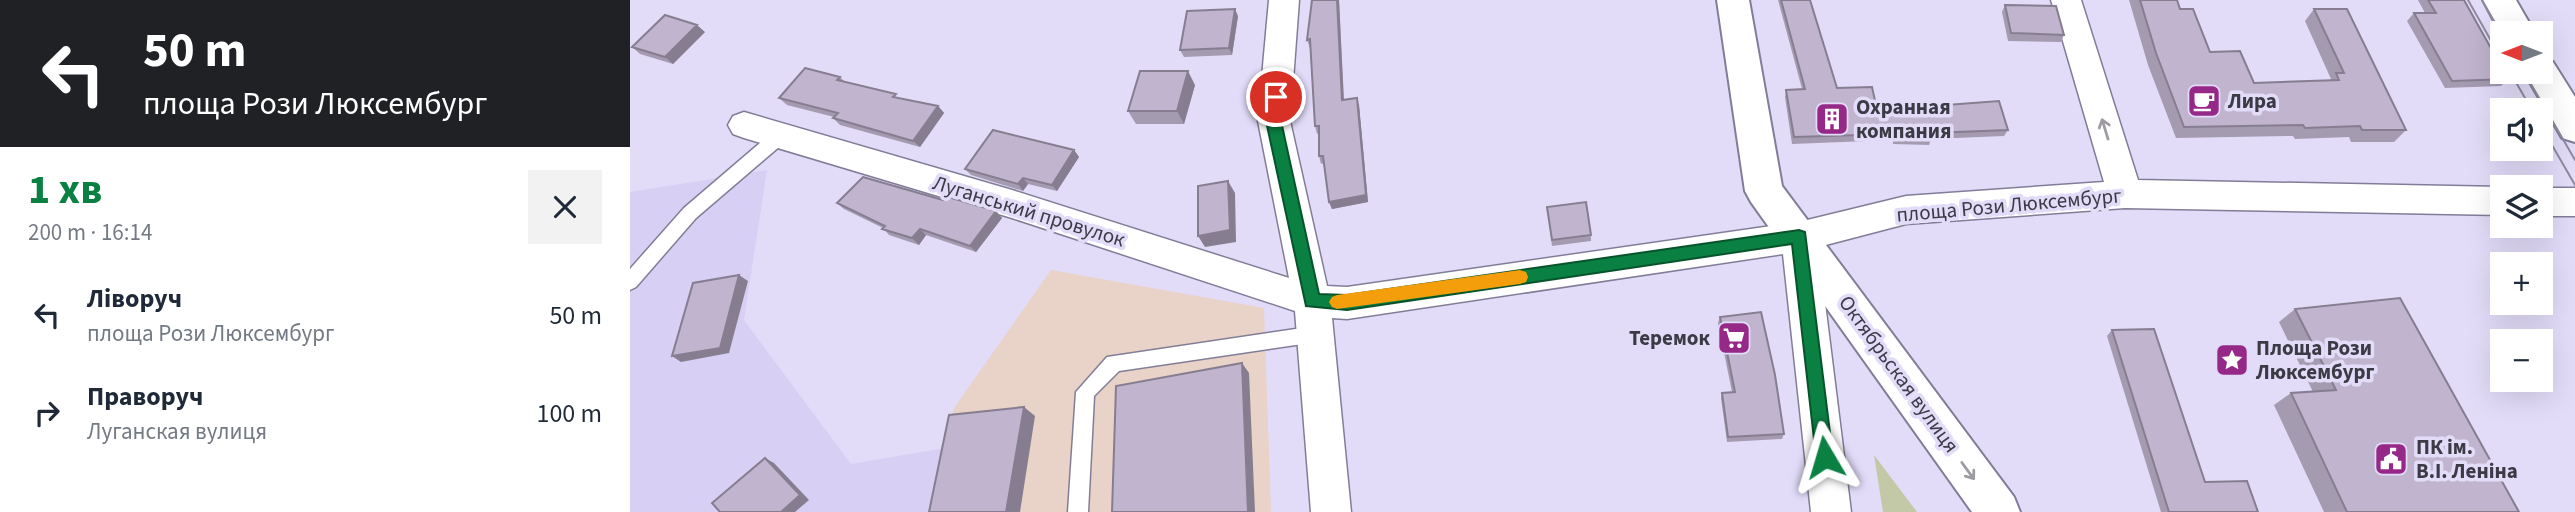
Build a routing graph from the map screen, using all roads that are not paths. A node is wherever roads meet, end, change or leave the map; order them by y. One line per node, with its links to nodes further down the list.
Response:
1 (1284, 0): 16 (street)
2 (1733, 0): 14 (street, Октябрьская вулиця)
3 (2066, 0): 10 (street, one-way to 3)
4 (2499, 0): 5 (street)
5 (2511, 21)
6 (2549, 84): 8 (street)
7 (744, 125): 9 (street, Луганський провулок)
8 (2575, 128)
9 (780, 136): 15 (lane); 16 (street, Луганський провулок)
10 (2125, 194): 11 (street, площа Рози Люксембург); 14 (street, площа Рози Люксембург)
11 (2490, 201)
12 (2553, 202): 13 (street)
13 (2575, 202)
14 (1799, 237): 16 (street, площа Рози Люксембург); 19 (street); 20 (street, Октябрьская вулиця, one-way to 20)
15 (630, 282)
16 (1314, 318): 17 (lane); 18 (street)
17 (1077, 512)
18 (1331, 512)
19 (1831, 512)
20 (1998, 512)

